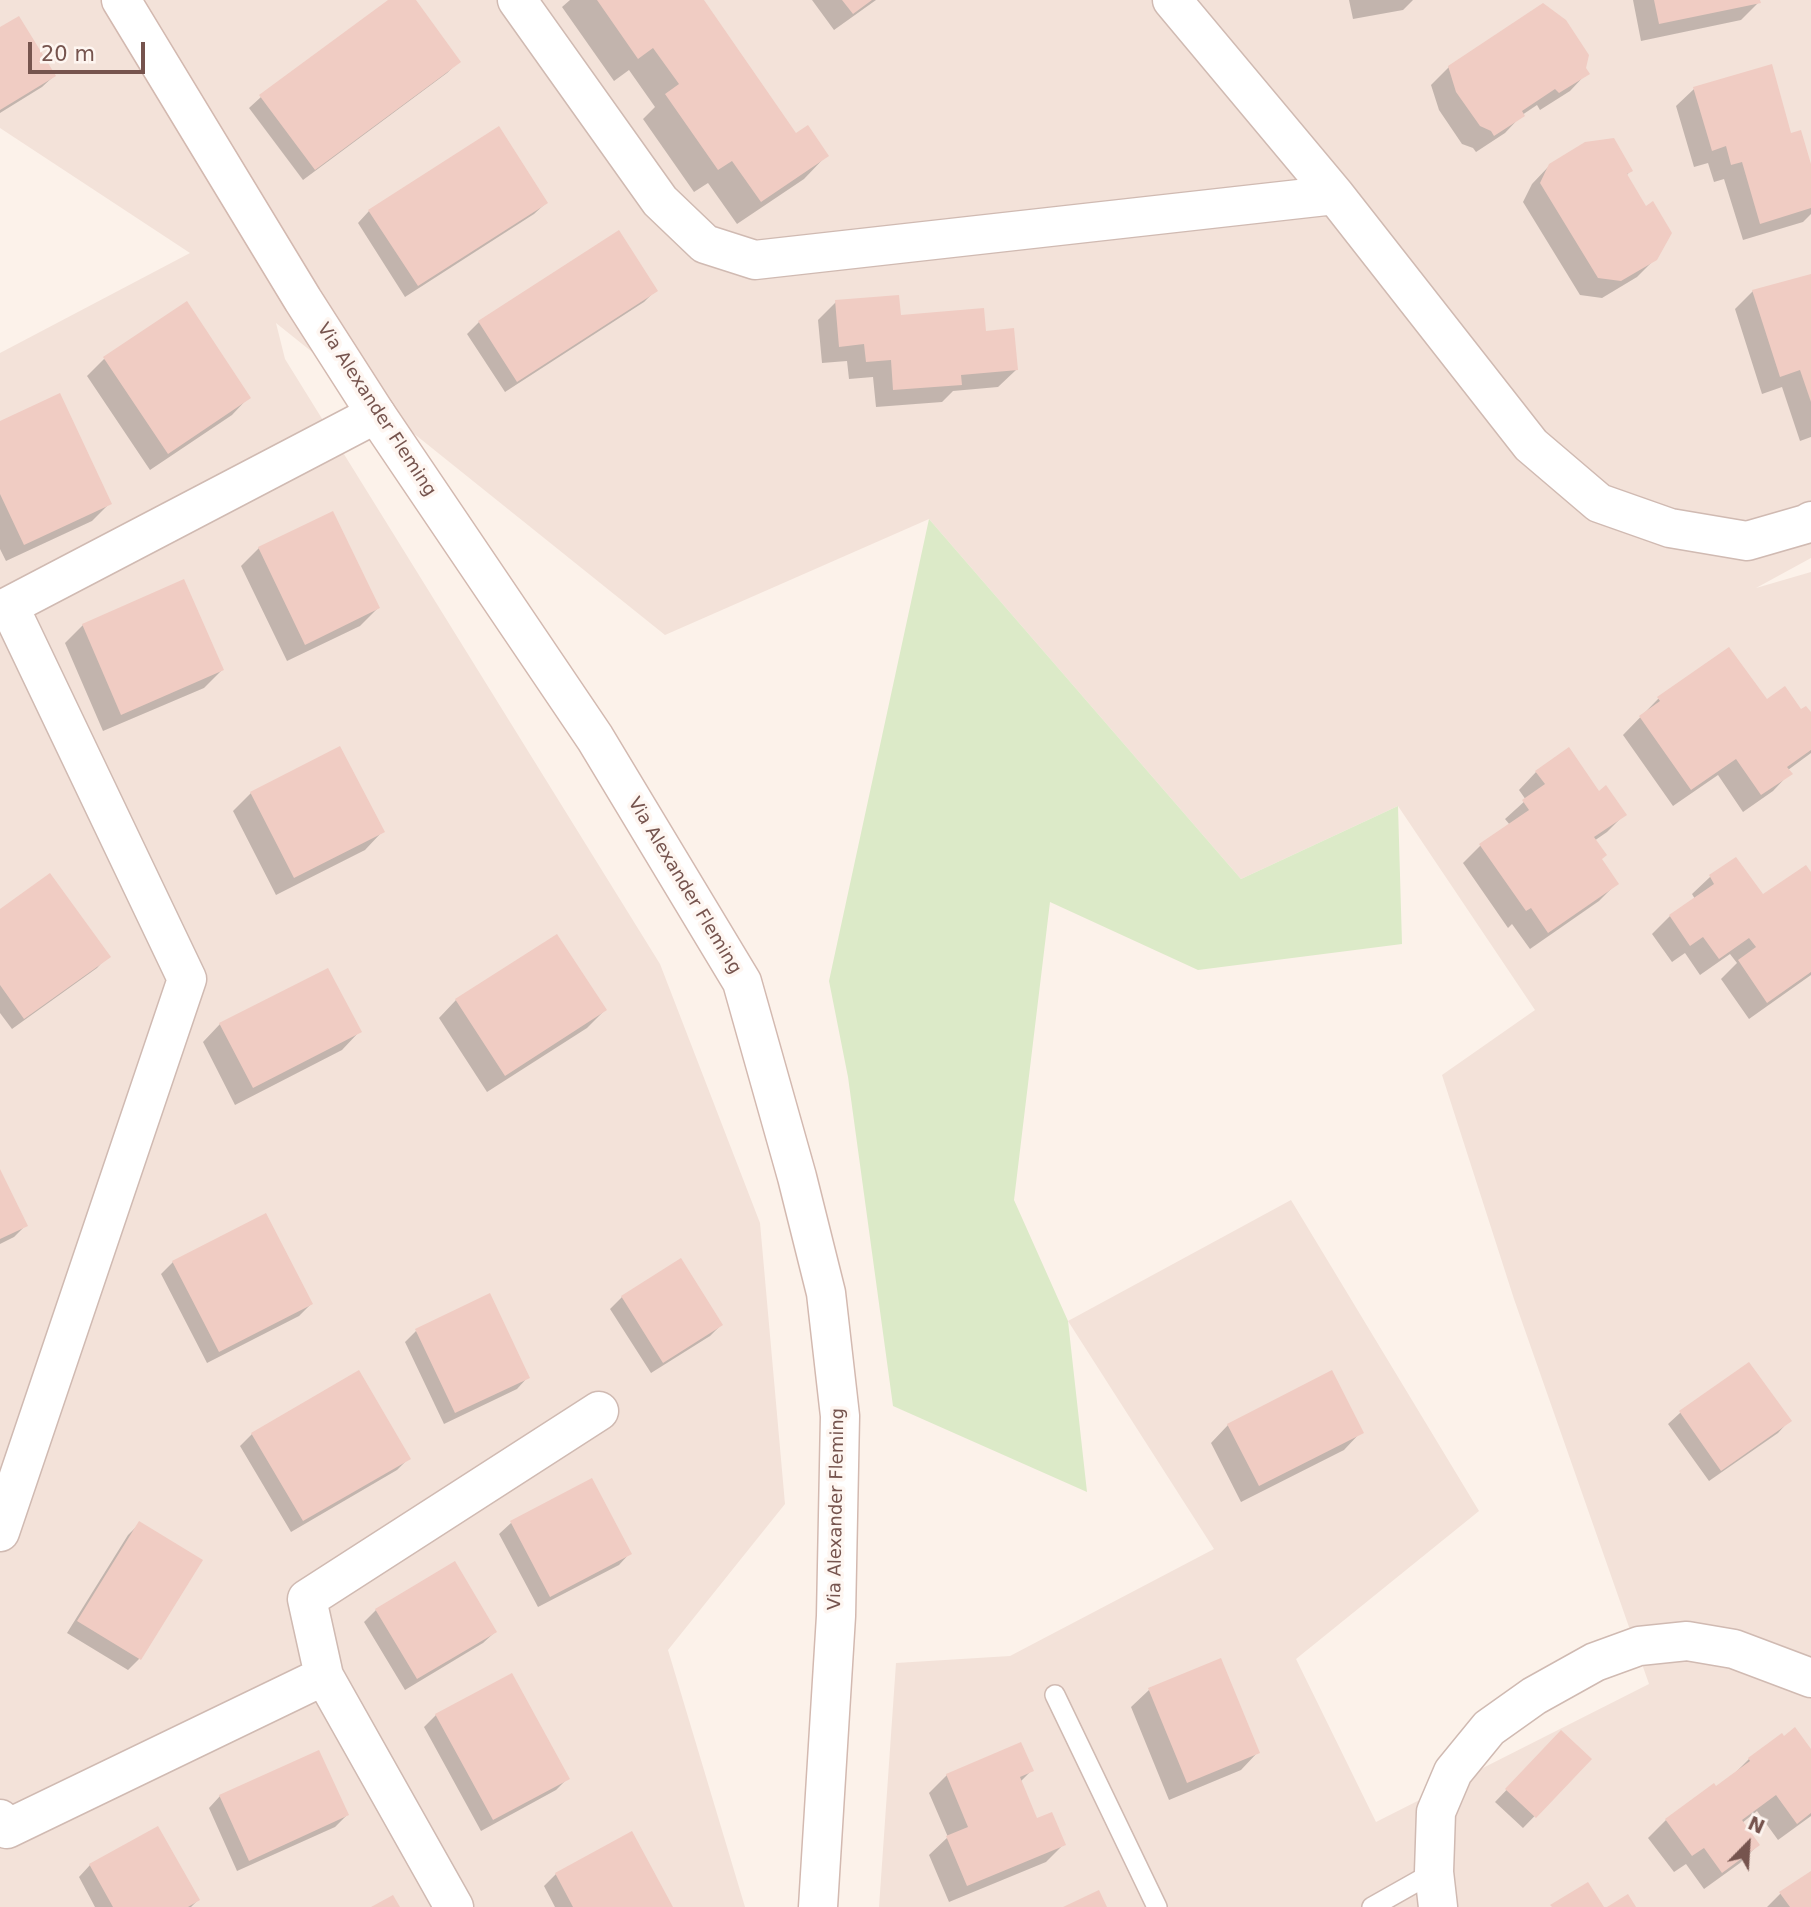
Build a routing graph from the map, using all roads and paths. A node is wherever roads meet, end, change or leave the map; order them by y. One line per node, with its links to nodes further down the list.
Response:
1 (121, 0): 5 (street, Via Alexander Fleming)
2 (517, 0): 4 (street)
3 (1172, 0): 4 (street)
4 (1335, 195): 6 (street)
5 (376, 414): 7 (street); 16 (street, Via Alexander Fleming)
6 (1811, 521)
7 (5, 598): 9 (street)
8 (598, 1411): 10 (street)
9 (0, 1532)
10 (324, 1676): 13 (street); 15 (street)
11 (1811, 1678): 14 (street)
12 (1055, 1695): 17 (lane)
13 (0, 1819)
14 (1436, 1889): 18 (lane)
15 (454, 1907)
16 (818, 1907)
17 (1157, 1907)
18 (1372, 1907)

